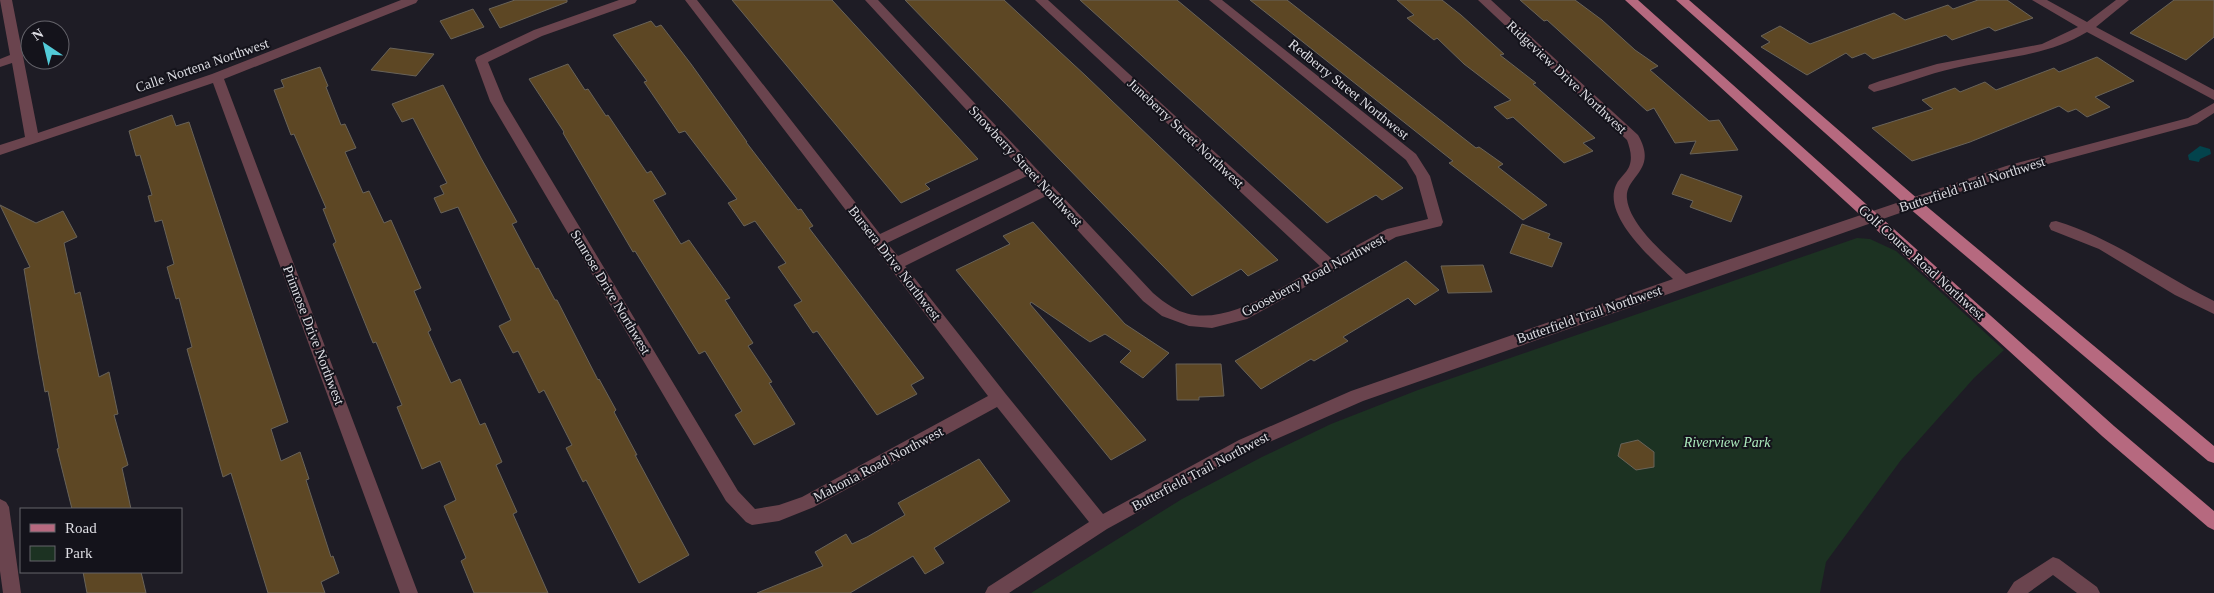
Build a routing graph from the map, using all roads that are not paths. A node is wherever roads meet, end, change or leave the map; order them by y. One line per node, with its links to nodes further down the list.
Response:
1 (6, 0): 14 (street)
2 (412, 0): 16 (street, Calle Nortena Northwest)
3 (631, 0): 37 (street, Sunrose Drive Northwest)
4 (691, 0): 28 (street, Bursera Drive Northwest)
5 (871, 0): 22 (street, Snowberry Street Northwest)
6 (1041, 0): 30 (street, Juneberry Street Northwest)
7 (1215, 0): 26 (street, Redberry Street Northwest)
8 (1484, 0): 31 (street, Ridgeview Drive Northwest)
9 (1631, 0): 25 (main road, Golf Course Road Northwest)
10 (1682, 0): 24 (main road)
11 (2038, 0): 13 (street)
12 (2123, 0): 13 (street)
13 (2088, 26): 17 (street); 18 (street)
14 (18, 57): 15 (street); 20 (street)
15 (0, 63)
16 (216, 77): 20 (street, Calle Nortena Northwest); 41 (street, Primrose Drive Northwest)
17 (1874, 88)
18 (2214, 96)
19 (2214, 107): 24 (street, Butterfield Trail Northwest)
20 (32, 138): 21 (street, Calle Nortena Northwest)
21 (0, 150)
22 (1030, 169): 23 (street, Snowberry Street Northwest); 28 (street)
23 (1049, 189): 29 (street); 33 (street, Snowberry Street Northwest)
24 (1914, 204): 25 (street, Butterfield Trail Northwest); 35 (main road)
25 (1872, 217): 31 (street, Butterfield Trail Northwest); 38 (main road, Golf Course Road Northwest)
26 (1436, 222): 30 (street, Gooseberry Road Northwest)
27 (2056, 226): 32 (street)
28 (879, 241): 29 (street, Bursera Drive Northwest)
29 (896, 263): 34 (street, Bursera Drive Northwest)
30 (1330, 266): 33 (street, Gooseberry Road Northwest)
31 (1684, 281): 39 (street, Butterfield Trail Northwest)
32 (2214, 308)
33 (1189, 320)
34 (999, 398): 37 (street, Mahonia Road Northwest); 39 (street, Bursera Drive Northwest)
35 (2214, 456)
36 (0, 507): 40 (street)
37 (752, 517)
38 (2214, 522)
39 (1101, 524): 42 (street, Butterfield Trail Northwest)
40 (12, 593)
41 (409, 593)
42 (994, 593)
43 (2016, 593): 44 (street)
44 (2091, 593)

